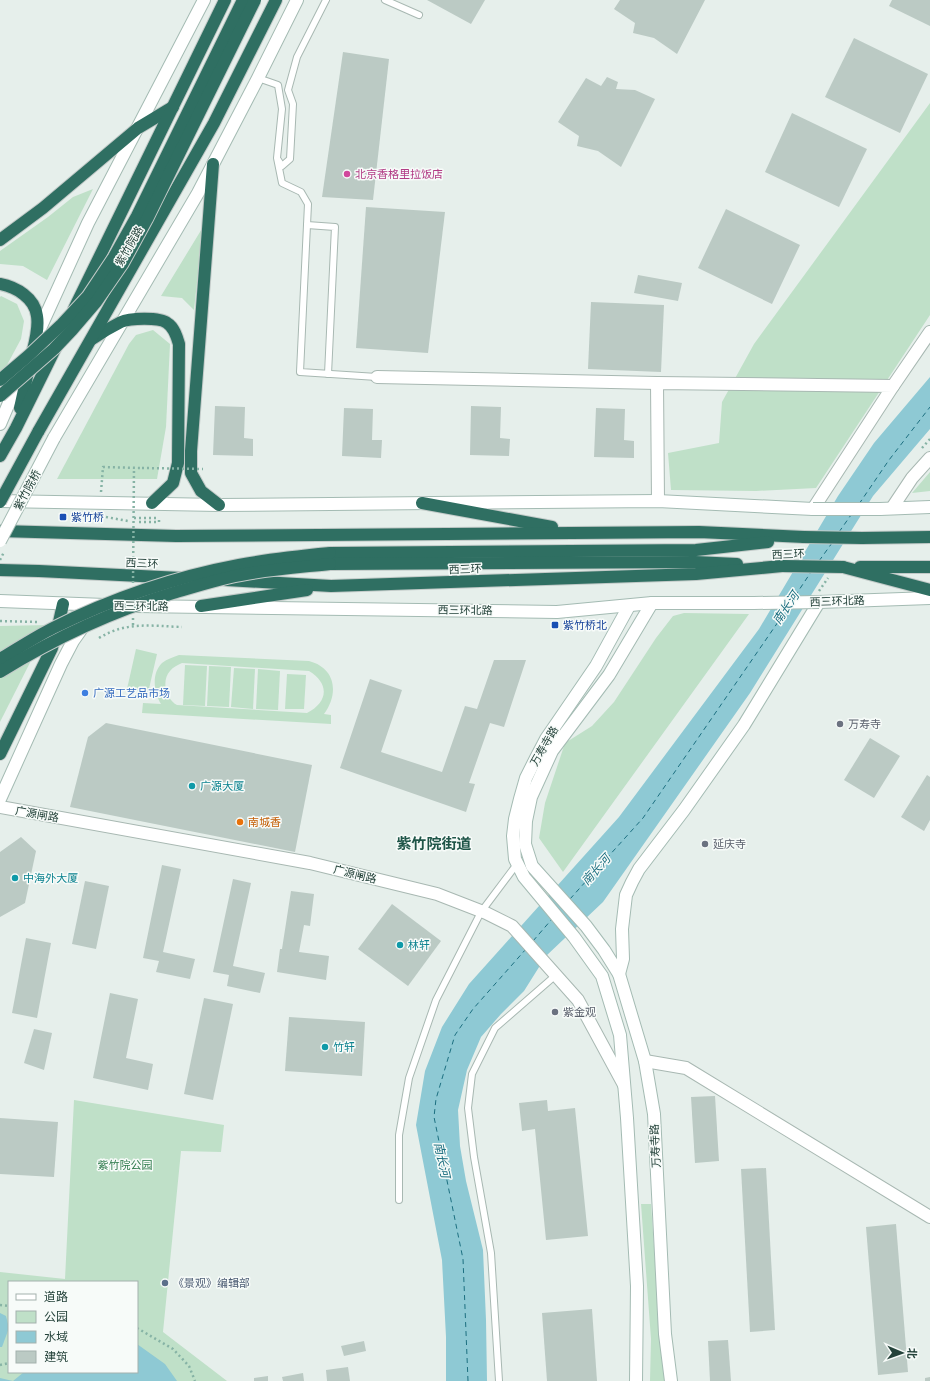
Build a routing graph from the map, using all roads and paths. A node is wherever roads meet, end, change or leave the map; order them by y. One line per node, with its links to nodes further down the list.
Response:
1 (204, 0): 16 (street)
2 (225, 0): 15 (highway, 紫竹院路)
3 (243, 0): 28 (highway, bridge)
4 (255, 0): 31 (highway, bridge)
5 (276, 0): 11 (highway, 紫竹院路)
6 (285, 0): 11 (highway)
7 (297, 0): 12 (street)
8 (326, 0): 14 (lane)
9 (385, 0): 10 (lane)
10 (419, 15)
11 (260, 31): 25 (highway, 紫竹院路)
12 (258, 78): 13 (lane); 18 (street)
13 (278, 85): 14 (lane); 17 (lane)
14 (288, 90): 17 (lane)
15 (173, 107): 16 (highway); 33 (highway, 紫竹院路)
16 (138, 128): 20 (highway); 24 (street)
17 (277, 158): 19 (lane)
18 (213, 164): 22 (street); 43 (highway)
19 (307, 225): 26 (lane); 26 (lane)
20 (0, 240)
21 (0, 284): 24 (highway)
22 (123, 321): 25 (highway); 41 (highway); 53 (street, 紫竹院桥, bridge)
23 (930, 332): 30 (street)
24 (36, 338): 32 (street); 33 (highway)
25 (90, 340): 39 (highway, 紫竹院路, bridge)
26 (328, 374): 27 (lane)
27 (377, 377): 29 (street)
28 (0, 380)
29 (657, 383): 30 (street); 38 (street)
30 (893, 386): 46 (street)
31 (0, 396)
32 (1, 423)
33 (16, 428): 34 (highway, 紫竹院路)
34 (0, 456)
35 (930, 458): 45 (street)
36 (203, 462): 37 (path, bridge)
37 (134, 468): 40 (path); 48 (path, bridge)
38 (658, 501): 42 (street); 46 (street)
39 (0, 502): 40 (street)
40 (100, 503): 41 (street)
41 (152, 503): 43 (street)
42 (422, 504): 43 (street); 50 (highway)
43 (219, 505)
44 (930, 507): 45 (street)
45 (886, 508): 46 (street, bridge)
46 (813, 509)
47 (106, 517): 48 (path)
48 (134, 518): 60 (path, bridge)
49 (0, 531): 50 (highway, 西三环)
50 (580, 532): 51 (highway, 西三环)
51 (804, 537): 52 (highway, 西三环, bridge); 54 (highway)
52 (930, 537)
53 (0, 541)
54 (330, 558): 55 (highway); 74 (highway, bridge); 75 (highway, bridge)
55 (782, 566): 56 (highway, 西三环, bridge); 59 (highway, 西三环)
56 (843, 567): 57 (highway, 西三环); 61 (highway)
57 (930, 567)
58 (0, 570): 59 (highway, 西三环)
59 (331, 586): 68 (highway)
60 (133, 587)
61 (930, 590)
62 (930, 598): 64 (street, 西三环北路)
63 (0, 601): 66 (street, 西三环北路)
64 (819, 602): 65 (street, 西三环北路, bridge); 82 (street)
65 (652, 603): 69 (street, 西三环北路); 82 (street, 万寿寺路)
66 (63, 604): 67 (street, 西三环北路); 76 (highway)
67 (101, 605): 68 (street, 西三环北路); 77 (street)
68 (202, 606): 69 (street, 西三环北路)
69 (629, 606): 79 (street, 万寿寺路)
70 (133, 618): 71 (path, bridge)
71 (133, 626): 72 (path); 73 (path)
72 (182, 627)
73 (98, 638)
74 (0, 659)
75 (0, 672)
76 (0, 754)
77 (0, 799)
78 (0, 807): 80 (street, 广源闸路)
79 (518, 864): 80 (lane); 84 (street, 万寿寺路)
80 (481, 912): 81 (street, 广源闸路); 85 (lane)
81 (555, 974): 84 (street, 广源闸路); 89 (lane)
82 (619, 974): 83 (street, 万寿寺路)
83 (645, 1061): 86 (street); 91 (street, 万寿寺路)
84 (624, 1085): 90 (street)
85 (400, 1200)
86 (930, 1217)
87 (138, 1329): 88 (path)
88 (195, 1381)
89 (499, 1381)
90 (636, 1381)
91 (671, 1381)

